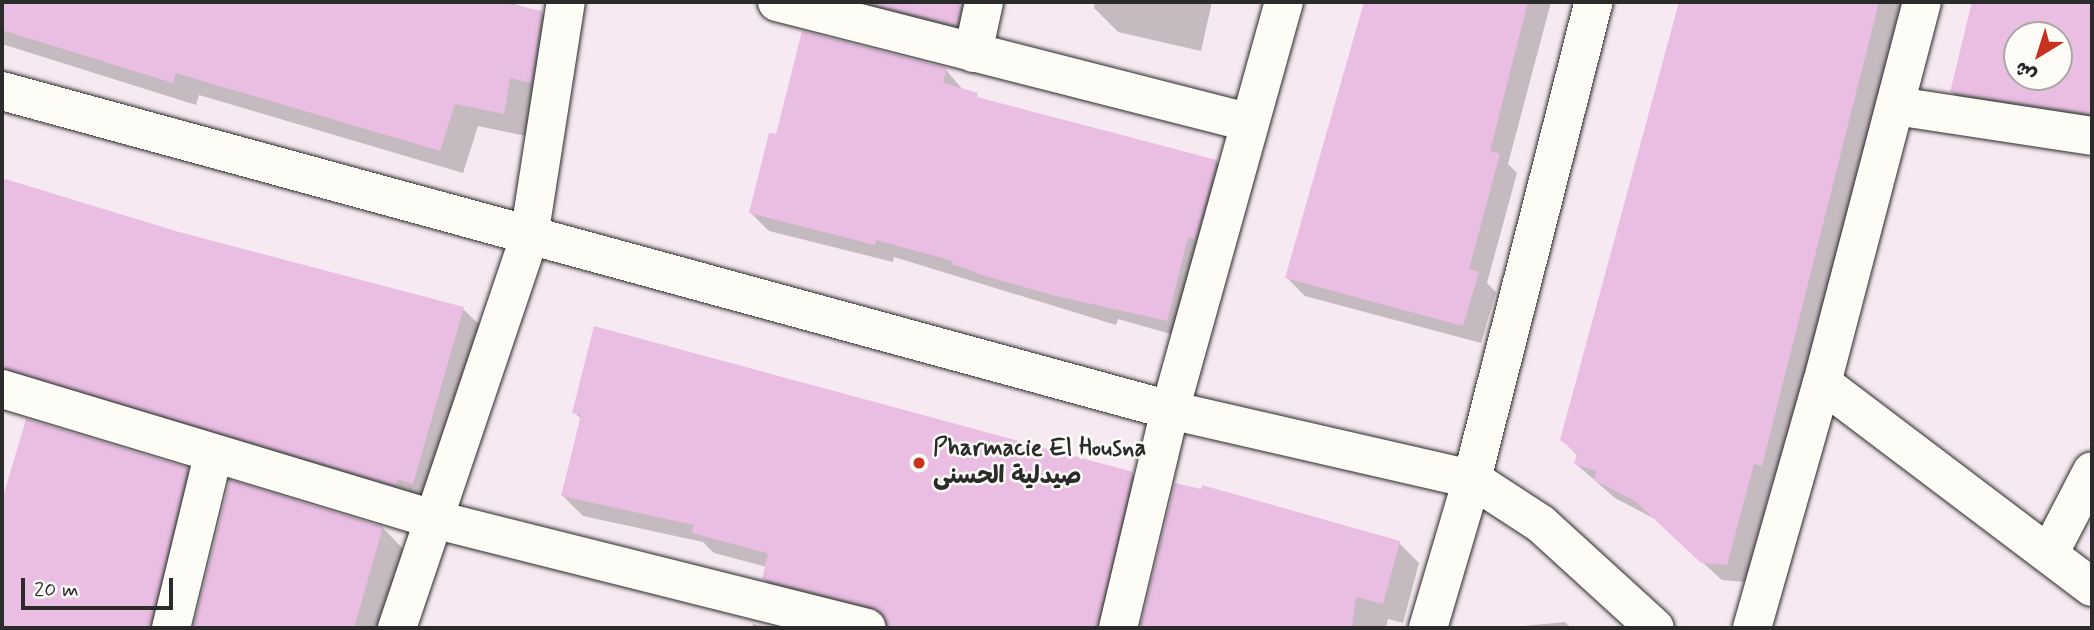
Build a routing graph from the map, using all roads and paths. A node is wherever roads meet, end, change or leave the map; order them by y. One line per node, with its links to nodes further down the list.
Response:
1 (566, 2): 12 (street)
2 (777, 2): 7 (street)
3 (984, 2): 7 (street)
4 (1284, 2): 10 (street)
5 (1594, 2): 18 (street)
6 (1922, 2): 9 (street)
7 (973, 52): 10 (street)
8 (2, 91): 12 (street)
9 (1896, 106): 11 (street); 13 (street)
10 (1248, 122): 15 (street)
11 (2092, 136)
12 (529, 237): 15 (street); 19 (street)
13 (1822, 383): 20 (street); 28 (street)
14 (2, 389): 16 (street)
15 (1170, 410): 18 (street); 25 (street)
16 (213, 456): 19 (street); 23 (street)
17 (2092, 471): 20 (street)
18 (1472, 478): 26 (street); 27 (street)
19 (437, 520): 22 (street); 24 (street)
20 (2049, 554): 21 (street)
21 (2092, 587)
22 (861, 627)
23 (171, 628)
24 (397, 628)
25 (1118, 628)
26 (1427, 628)
27 (1656, 628)
28 (1752, 628)

